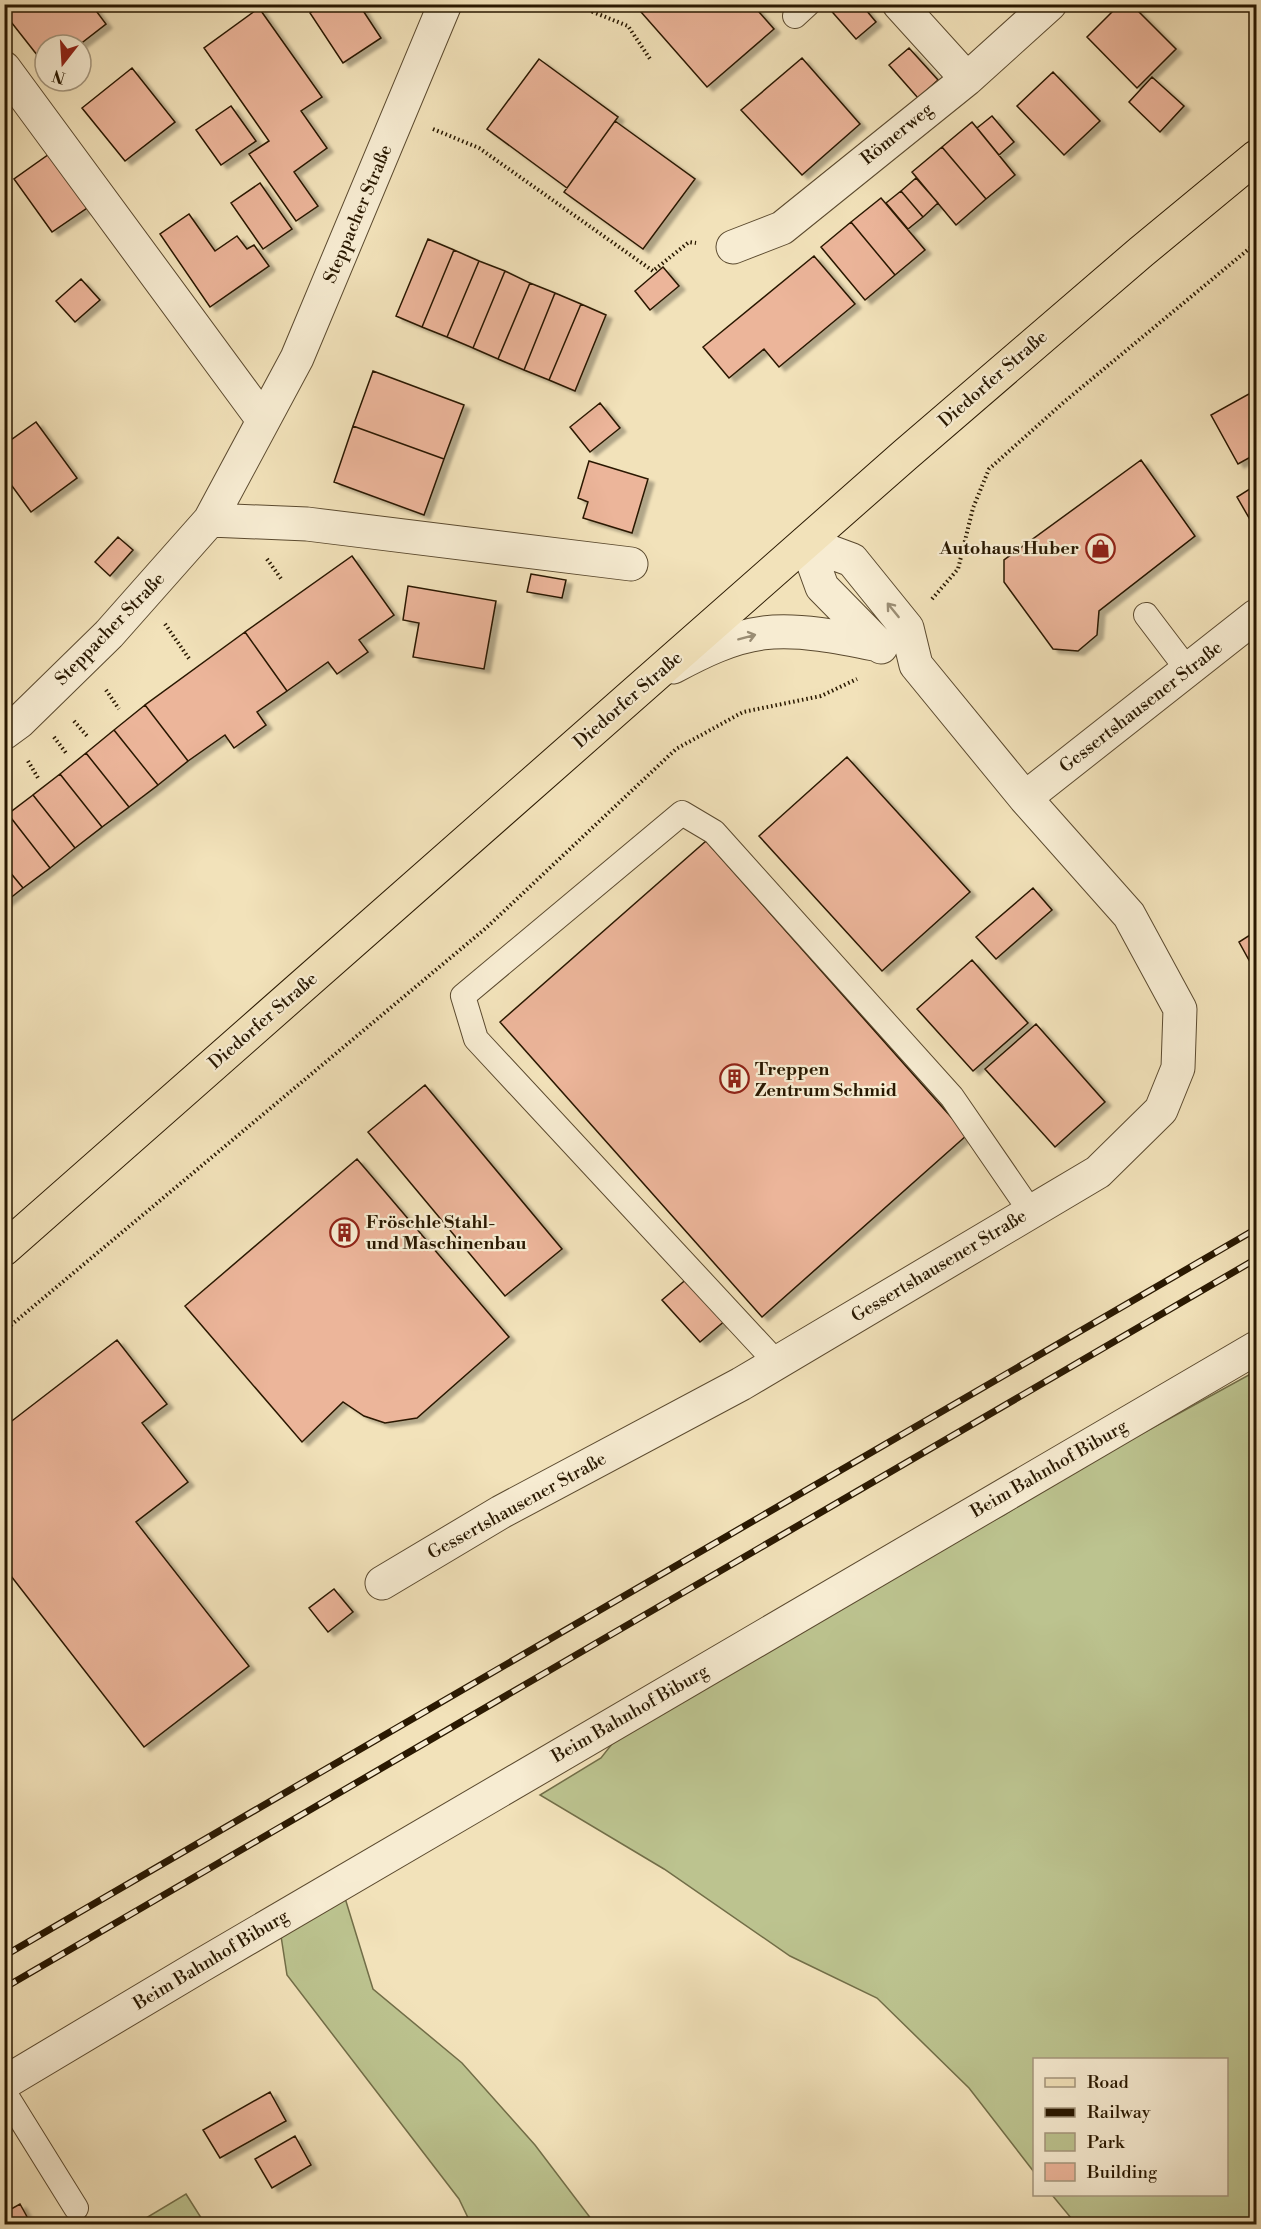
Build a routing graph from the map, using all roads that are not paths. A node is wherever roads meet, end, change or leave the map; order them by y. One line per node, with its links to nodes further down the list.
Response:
1 (445, 4): 8 (street, Steppacher Straße)
2 (900, 4): 5 (street)
3 (1050, 4): 5 (street, Römerweg)
4 (4, 68): 8 (street)
5 (967, 79): 7 (street, Römerweg)
6 (1257, 157): 10 (main road, Diedorfer Straße)
7 (733, 247)
8 (264, 420): 9 (street, Steppacher Straße)
9 (210, 520): 11 (street); 17 (street, Steppacher Straße)
10 (806, 543): 14 (street, Gessertshausener Straße); 16 (main road, Diedorfer Straße)
11 (631, 564)
12 (1146, 615): 15 (lane)
13 (1257, 616): 15 (street, Gessertshausener Straße)
14 (897, 647): 16 (street, one-way to 14); 18 (street, Gessertshausener Straße)
15 (1187, 669): 18 (street, Gessertshausener Straße)
16 (655, 676): 20 (main road, Diedorfer Straße)
17 (4, 733)
18 (1025, 798): 19 (street, Gessertshausener Straße)
19 (1031, 1212): 22 (street, Gessertshausener Straße); 22 (lane)
20 (4, 1249)
21 (1257, 1348): 24 (street, Beim Bahnhof Biburg)
22 (777, 1363): 23 (street, Gessertshausener Straße)
23 (382, 1583)
24 (4, 2083)
25 (4, 2092): 26 (lane)
26 (76, 2208)

